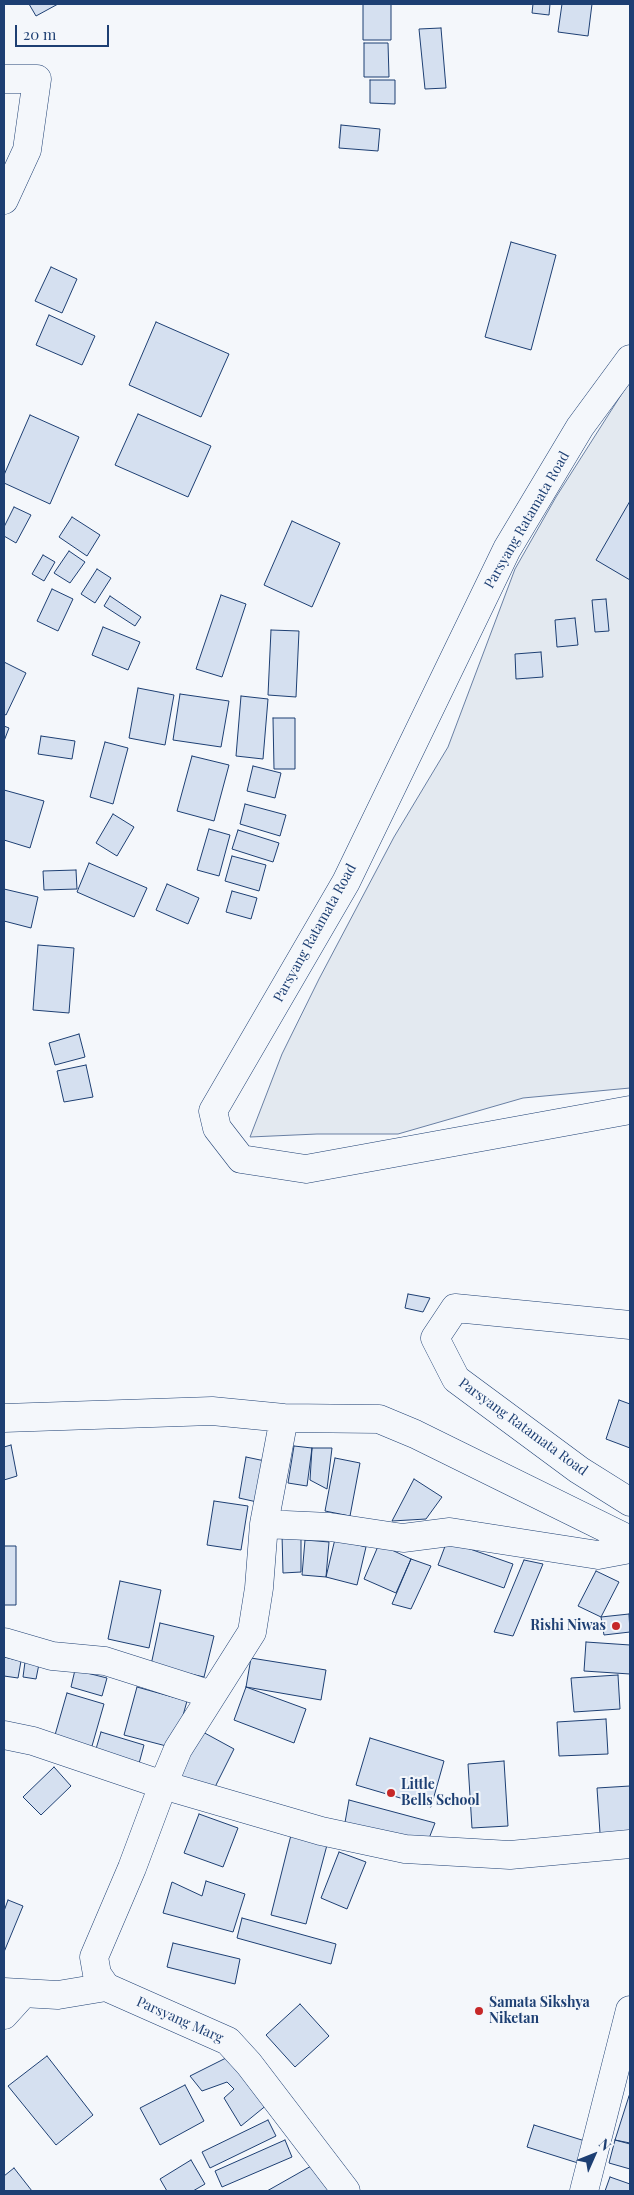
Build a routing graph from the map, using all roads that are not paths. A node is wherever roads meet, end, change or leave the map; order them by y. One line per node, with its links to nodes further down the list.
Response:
1 (4, 79): 2 (street)
2 (4, 200)
3 (630, 358): 4 (street, Parsyang Ratamata Road)
4 (630, 1110)
5 (630, 1326): 8 (street, Parsyang Ratamata Road)
6 (4, 1418): 7 (street)
7 (284, 1418): 9 (street); 10 (street)
8 (630, 1502)
9 (264, 1524): 11 (street); 13 (street)
10 (630, 1540)
11 (630, 1549)
12 (4, 1642): 13 (street)
13 (212, 1695): 15 (street)
14 (4, 1735): 15 (street)
15 (163, 1786): 16 (street); 17 (street)
16 (630, 1844)
17 (106, 1987): 18 (street); 21 (street, Parsyang Marg)
18 (13, 1993): 20 (street)
19 (630, 2010): 22 (street)
20 (4, 2015)
21 (346, 2191)
22 (584, 2191)

